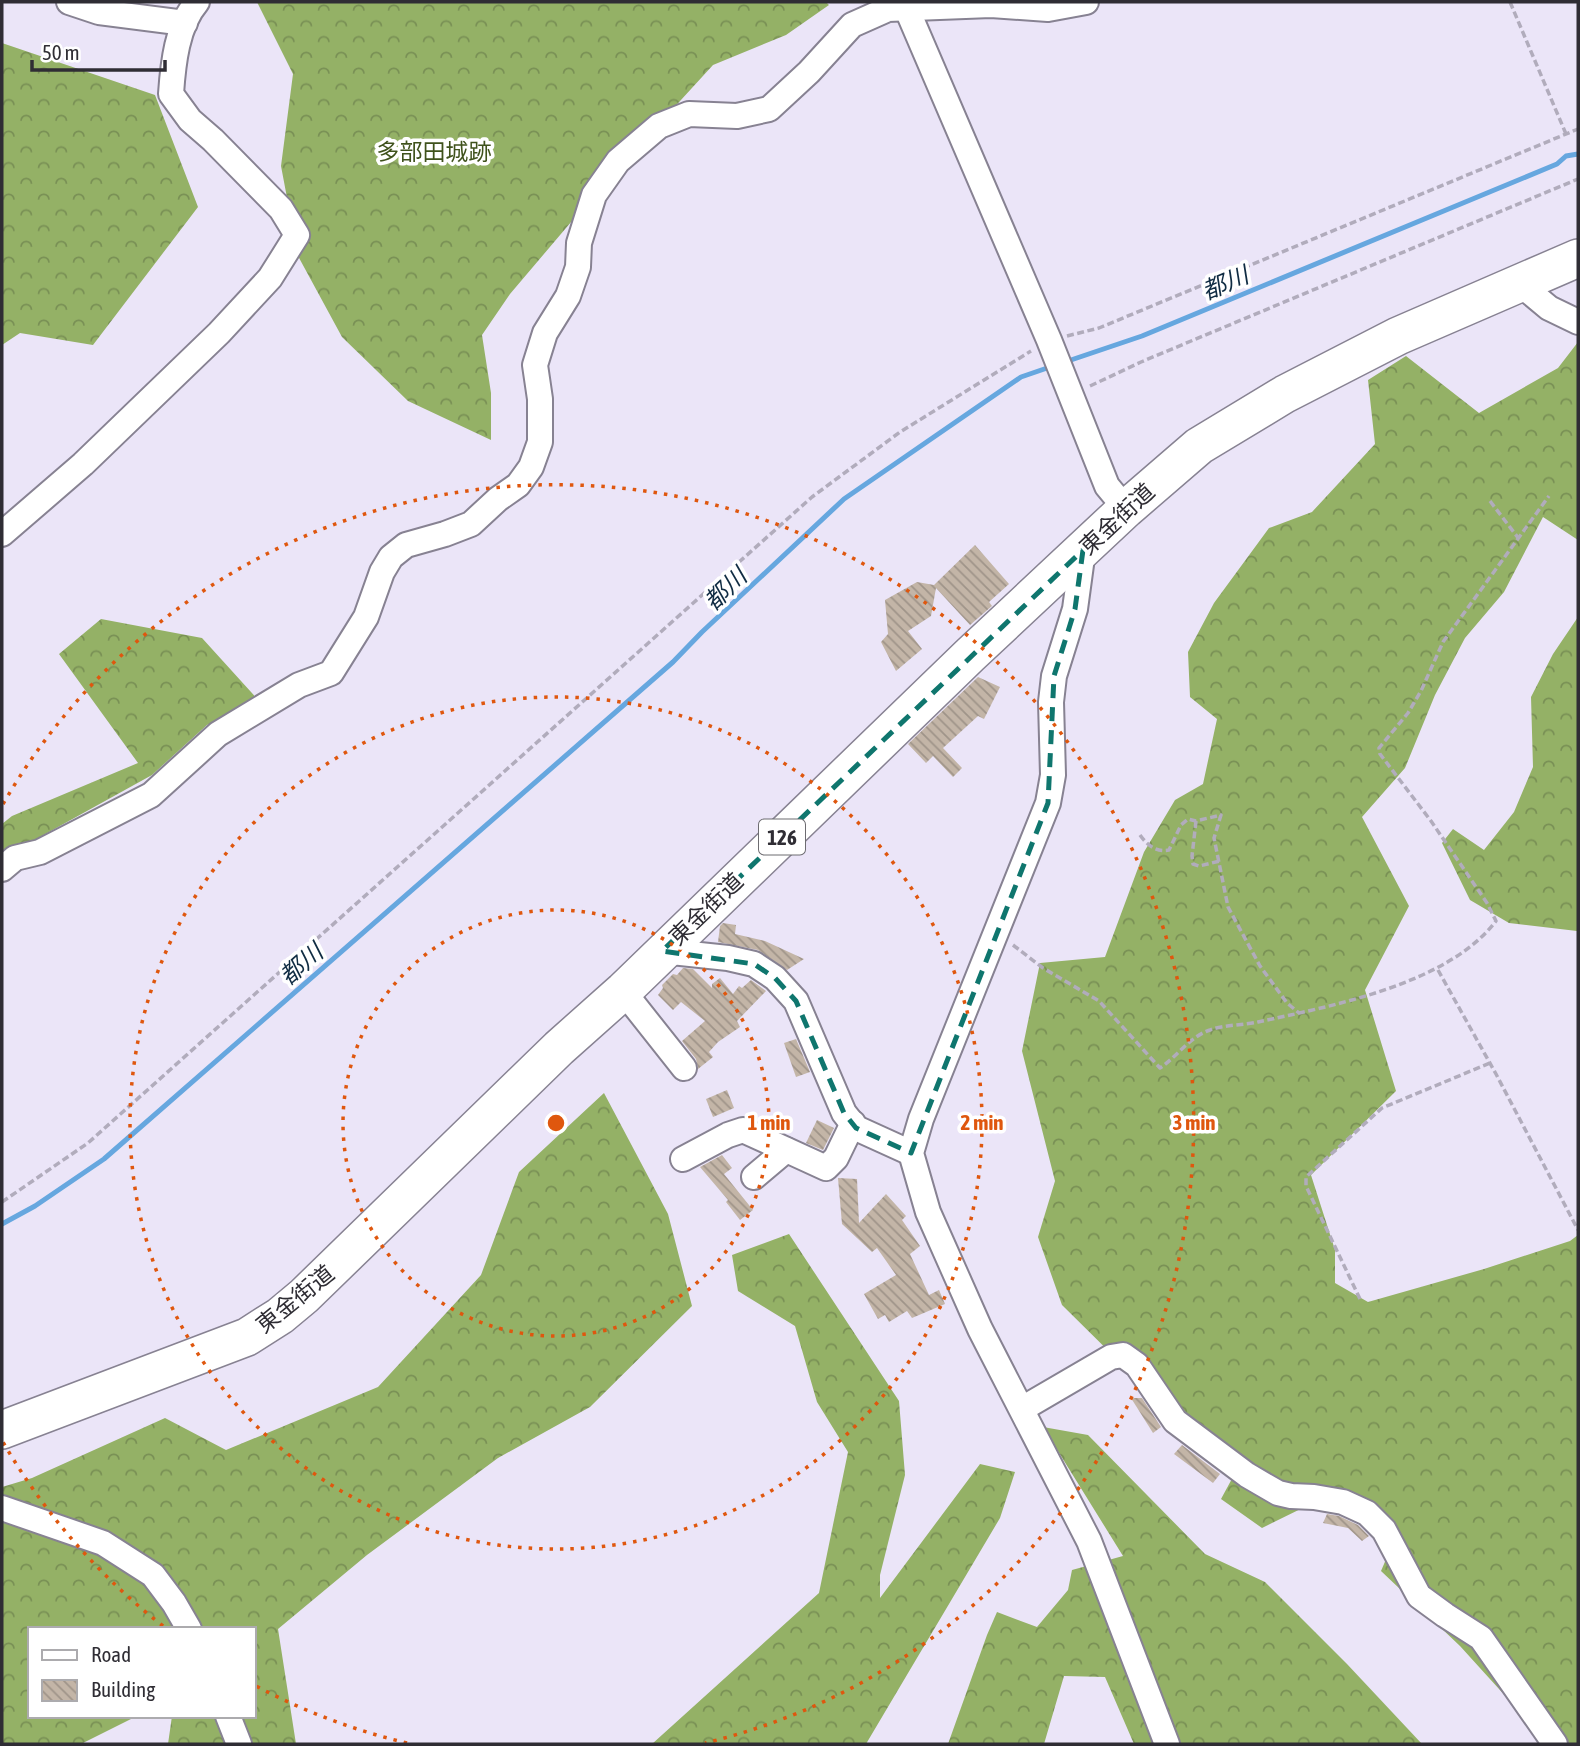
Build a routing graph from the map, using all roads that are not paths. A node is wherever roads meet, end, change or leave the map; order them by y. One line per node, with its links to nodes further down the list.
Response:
1 (68, 2): 4 (street)
2 (1086, 2): 3 (street)
3 (905, 7): 8 (street); 11 (street)
4 (191, 12): 9 (street)
5 (1578, 258): 6 (highway, 東金街道 / 126)
6 (1519, 283): 7 (street); 8 (highway, 東金街道 / 126)
7 (1578, 322)
8 (1126, 509): 10 (highway, 東金街道 / 126)
9 (2, 534)
10 (1083, 550): 12 (highway, 東金街道 / 126); 17 (street)
11 (2, 869)
12 (662, 951): 13 (highway, 東金街道 / 126); 15 (street)
13 (623, 991): 14 (street); 21 (highway, 東金街道 / 126)
14 (684, 1068)
15 (853, 1124): 16 (street); 17 (street)
16 (786, 1150): 18 (street); 19 (street)
17 (911, 1153): 20 (street)
18 (683, 1159)
19 (754, 1177)
20 (1022, 1409): 26 (street); 27 (street)
21 (2, 1430)
22 (2, 1508): 23 (street)
23 (188, 1627)
24 (229, 1718): 25 (street)
25 (239, 1744)
26 (1167, 1744)
27 (1555, 1744)

